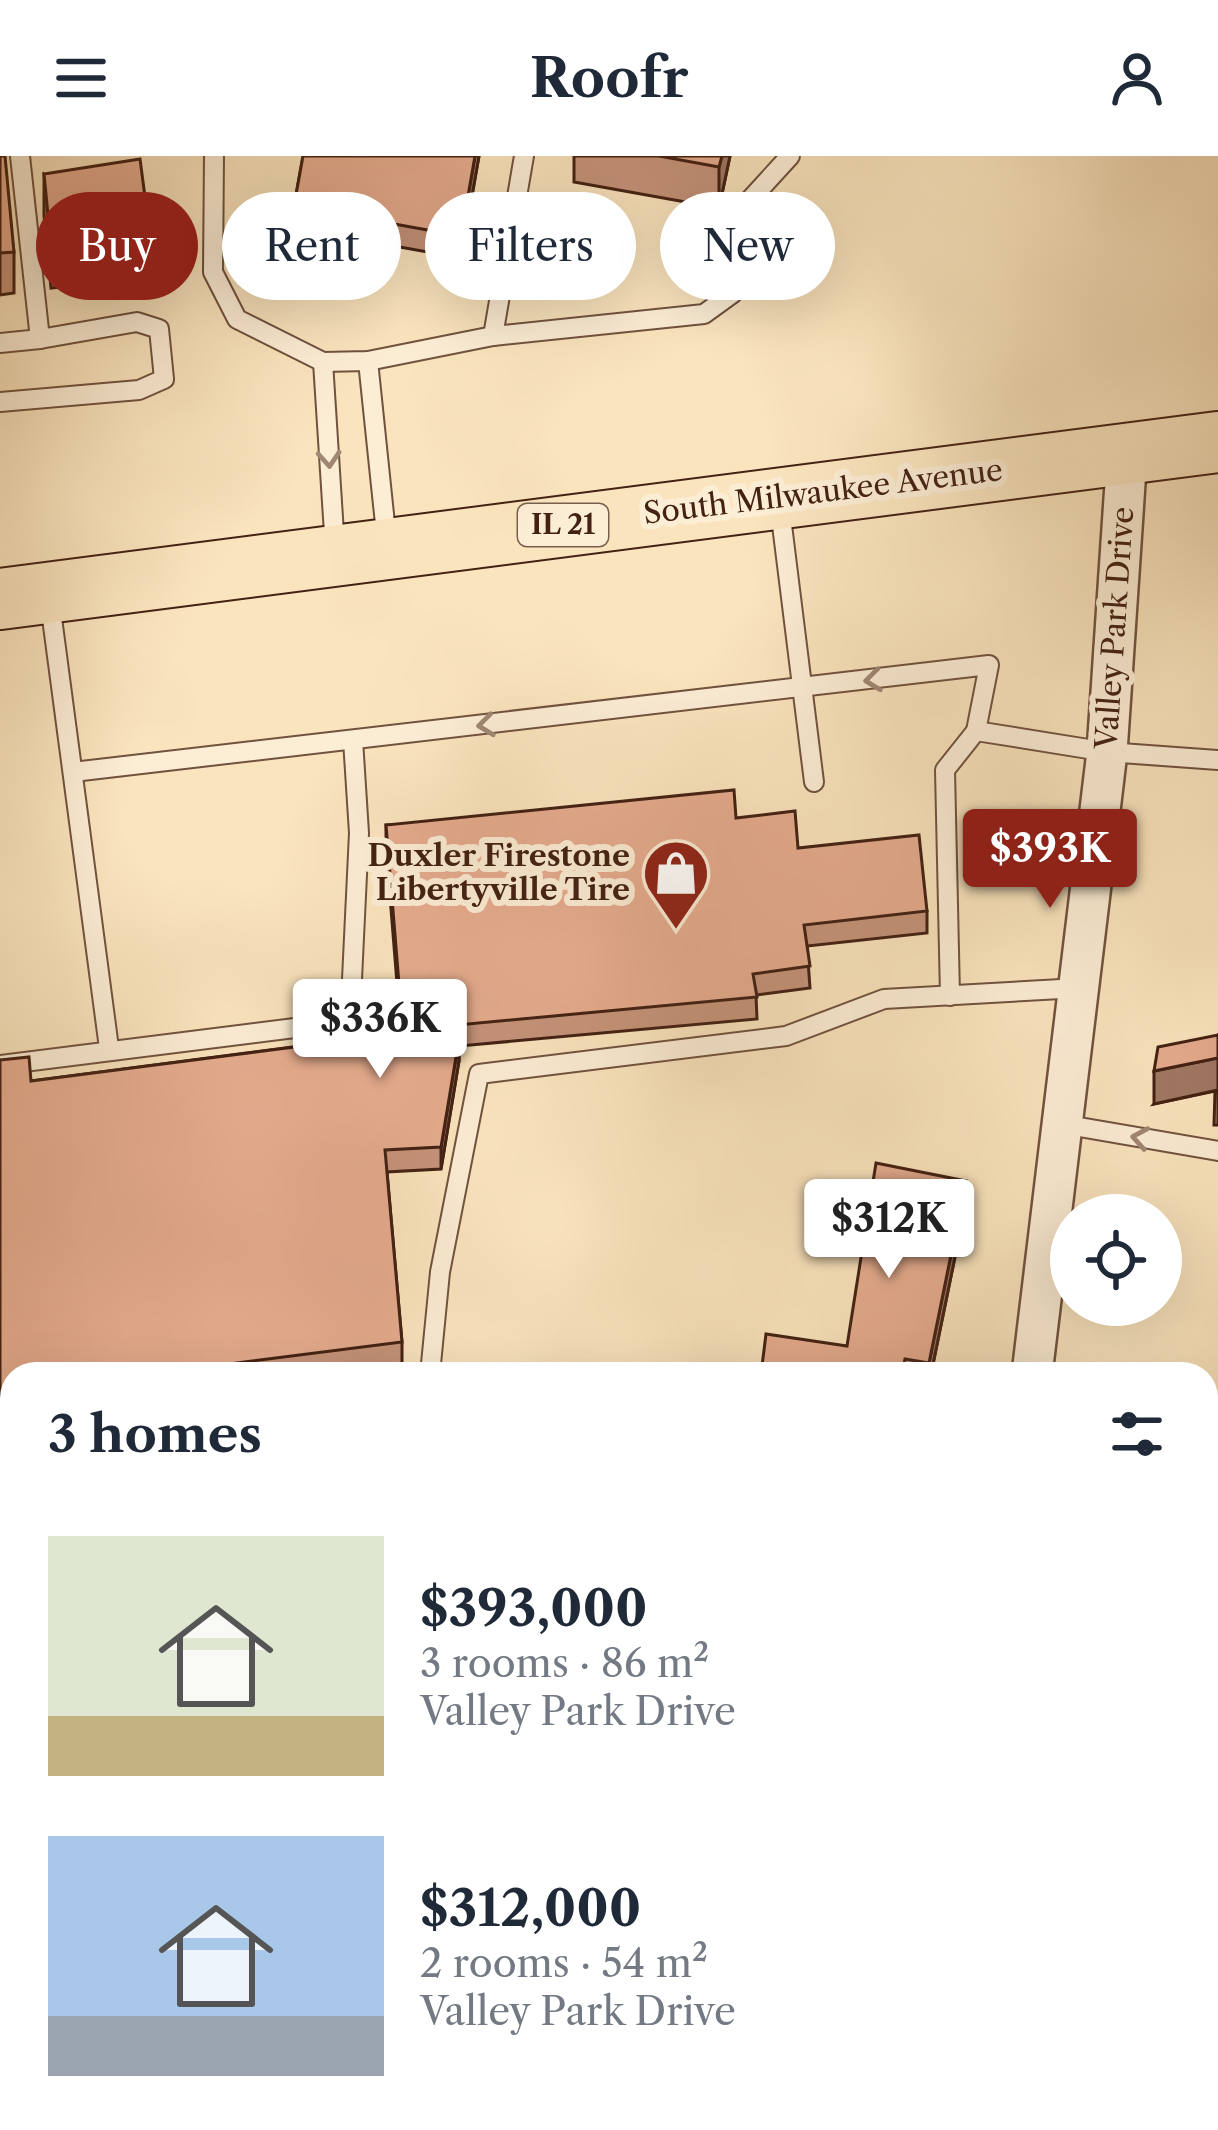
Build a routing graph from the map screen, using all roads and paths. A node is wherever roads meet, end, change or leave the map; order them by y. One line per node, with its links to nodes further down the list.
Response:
1 (20, 156): 6 (lane)
2 (214, 156): 9 (lane)
3 (524, 156): 5 (lane)
4 (790, 156): 5 (lane)
5 (493, 336): 8 (lane)
6 (40, 339): 7 (lane); 10 (lane)
7 (0, 343)
8 (368, 361): 9 (lane); 14 (lane)
9 (323, 362): 14 (lane, one-way to 14)
10 (0, 402)
11 (1218, 442): 12 (main road, South Milwaukee Avenue / IL 21)
12 (1127, 454): 13 (main road, South Milwaukee Avenue / IL 21); 19 (street, Valley Park Drive)
13 (778, 498): 14 (main road, South Milwaukee Avenue / IL 21); 16 (lane)
14 (362, 551): 15 (main road, South Milwaukee Avenue / IL 21)
15 (24, 596): 21 (lane)
16 (806, 688): 17 (lane, one-way to 16); 18 (lane, one-way to 18); 22 (lane)
17 (976, 730): 19 (lane); 24 (lane)
18 (352, 740): 21 (lane); 25 (lane)
19 (1107, 752): 20 (lane); 23 (street, Valley Park Drive)
20 (1218, 760)
21 (74, 772): 25 (lane)
22 (814, 782)
23 (1079, 988): 24 (lane); 27 (street, Valley Park Drive)
24 (950, 996): 29 (lane)
25 (109, 1048): 26 (lane)
26 (0, 1065)
27 (1062, 1124): 28 (lane, one-way to 27); 30 (street, Valley Park Drive)
28 (1218, 1151)
29 (431, 1362)
30 (1033, 1362)

